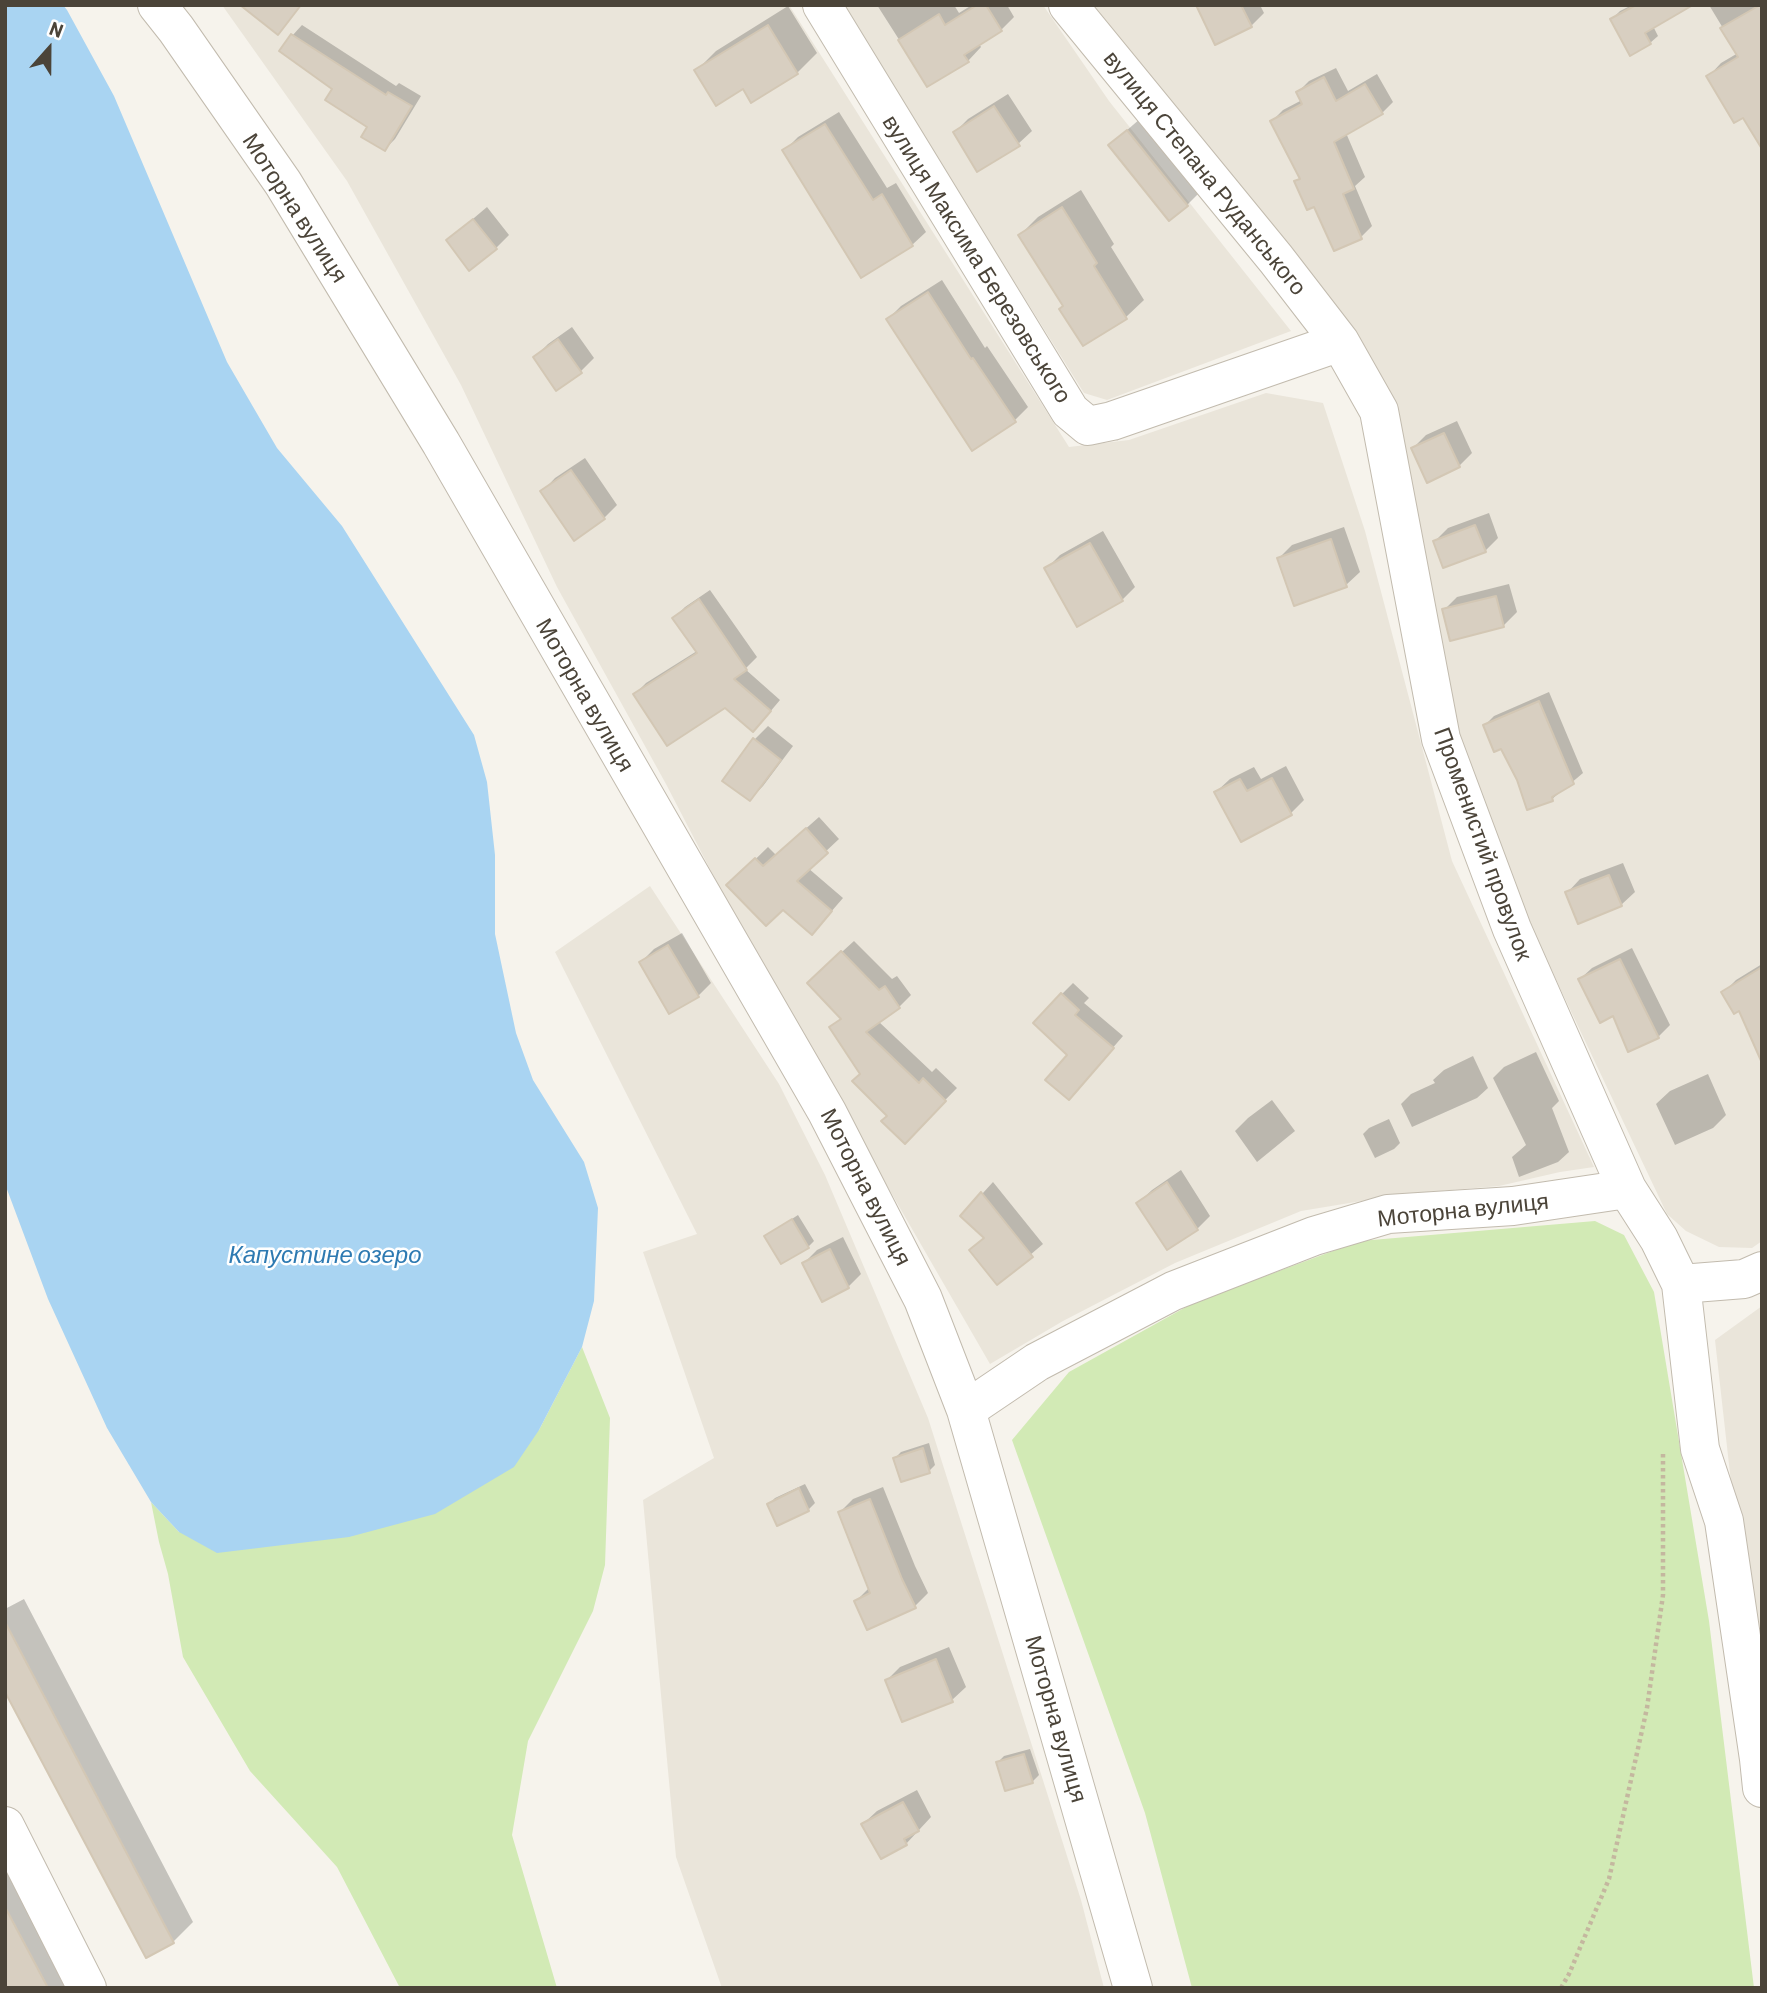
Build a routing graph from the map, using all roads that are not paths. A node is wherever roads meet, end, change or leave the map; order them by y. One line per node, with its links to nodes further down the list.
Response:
1 (157, 5): 8 (street, Моторна вулиця)
2 (822, 5): 4 (street, вулиця Максима Березовського)
3 (1068, 5): 4 (street, вулиця Степана Руданського)
4 (1340, 342): 5 (street, Променистий провулок)
5 (1627, 1189): 7 (street, Променистий провулок); 8 (street, Моторна вулиця)
6 (1762, 1271): 7 (street)
7 (1681, 1284): 9 (street, Променистий провулок)
8 (966, 1410): 12 (street, Моторна вулиця)
9 (1762, 1788)
10 (5, 1826): 11 (street)
11 (88, 1988)
12 (1133, 1988)

